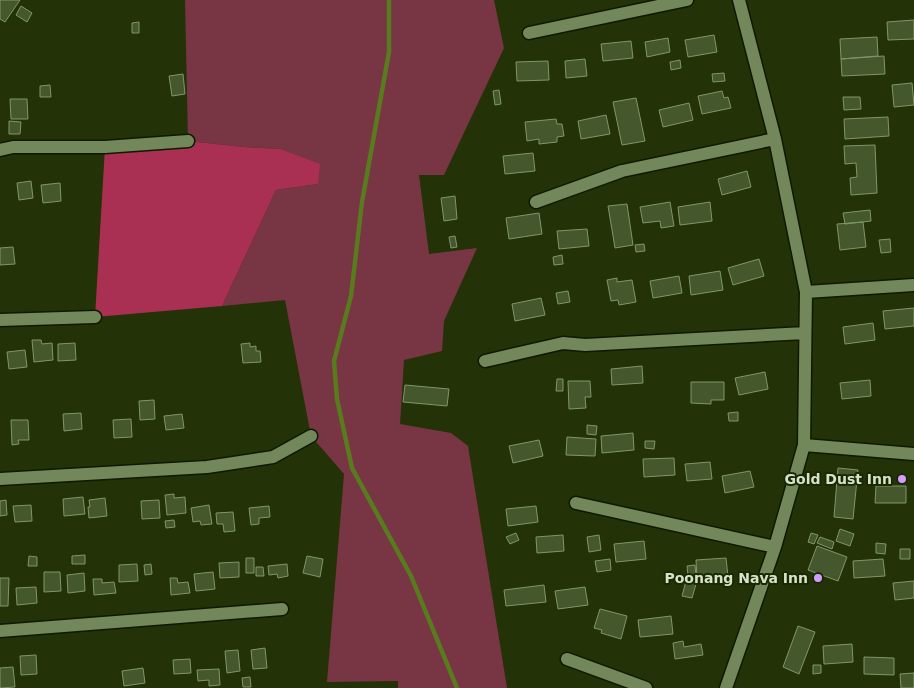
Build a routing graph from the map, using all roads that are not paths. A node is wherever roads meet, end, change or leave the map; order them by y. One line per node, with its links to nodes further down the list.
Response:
1 (687, 0): 3 (street)
2 (739, 0): 4 (street)
3 (529, 33)
4 (775, 139): 7 (street); 9 (street)
5 (188, 140): 6 (street)
6 (0, 150)
7 (536, 202)
8 (914, 286): 9 (street)
9 (806, 292): 12 (street)
10 (95, 317): 11 (street)
11 (0, 320)
12 (805, 333): 13 (street); 15 (street)
13 (485, 361)
14 (311, 436): 17 (street)
15 (804, 445): 16 (street); 19 (street)
16 (914, 454)
17 (0, 479)
18 (576, 503): 19 (street)
19 (775, 547): 24 (street)
20 (282, 609): 21 (street)
21 (0, 631)
22 (567, 659): 23 (street)
23 (646, 688)
24 (726, 688)

